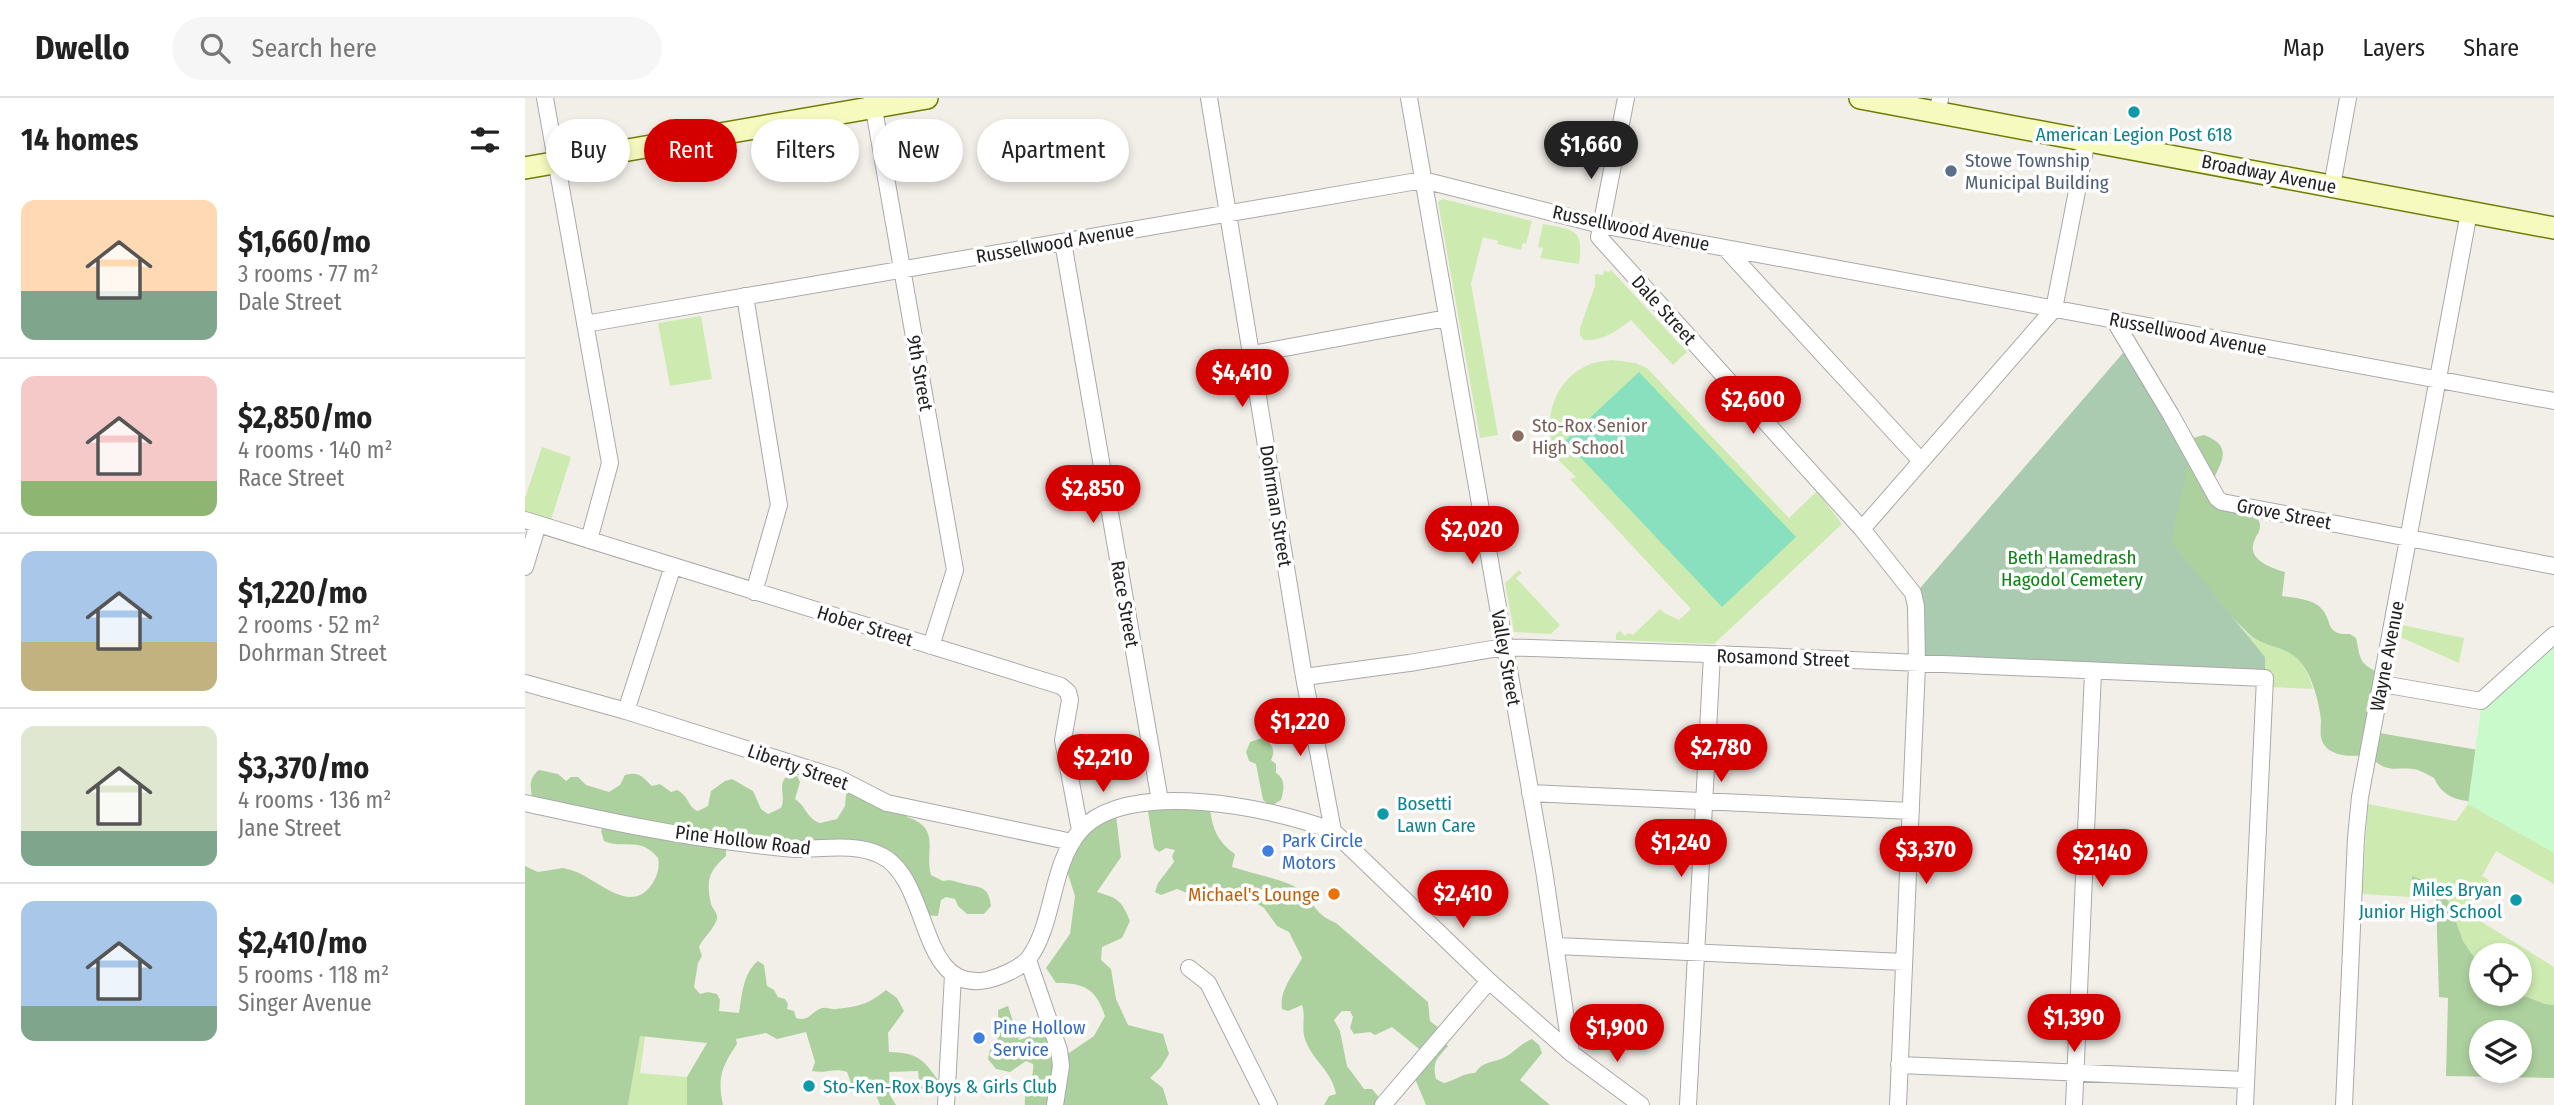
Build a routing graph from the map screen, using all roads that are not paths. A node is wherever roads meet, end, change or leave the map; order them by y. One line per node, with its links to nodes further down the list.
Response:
1 (544, 98): 10 (street)
2 (927, 98): 8 (street)
3 (1209, 98): 19 (street, Dohrman Street)
4 (1409, 98): 15 (street, Valley Street)
5 (1626, 98): 20 (street)
6 (1860, 98): 9 (street, Broadway Avenue)
7 (2348, 98): 17 (street)
8 (873, 103): 12 (street); 24 (street, 9th Street)
9 (1939, 105): 11 (street, Broadway Avenue)
10 (548, 119)
11 (2087, 140): 17 (street, Broadway Avenue); 26 (street)
12 (630, 149)
13 (546, 165): 14 (street)
14 (525, 168)
15 (1423, 180): 19 (street, Russellwood Avenue); 20 (street, Russellwood Avenue); 27 (street, Valley Street)
16 (559, 182): 29 (street)
17 (2332, 186): 18 (street, Broadway Avenue)
18 (2469, 212): 21 (street, Broadway Avenue); 31 (street, Wayne Avenue)
19 (1228, 213): 22 (street, Russellwood Avenue); 30 (street, Dohrman Street)
20 (1601, 225): 23 (street, Russellwood Avenue); 35 (street, Dale Street)
21 (2554, 228)
22 (1063, 242): 24 (street, Russellwood Avenue); 53 (street, Race Street)
23 (1725, 248): 26 (street, Russellwood Avenue); 33 (street)
24 (902, 269): 25 (street, Russellwood Avenue); 43 (street, 9th Street)
25 (745, 296): 29 (street, Russellwood Avenue); 41 (street)
26 (2055, 309): 28 (street, Russellwood Avenue); 33 (street)
27 (1447, 318): 30 (street); 44 (street, Valley Street)
28 (2114, 320): 31 (street, Russellwood Avenue); 36 (street, Grove Street)
29 (585, 324): 37 (street)
30 (1252, 354): 48 (street, Dohrman Street)
31 (2436, 380): 32 (street, Russellwood Avenue); 36 (street, Wayne Avenue)
32 (2554, 401)
33 (1921, 461): 35 (street)
34 (532, 522): 37 (street, Hober Street); 40 (street)
35 (1862, 529): 46 (street, Dale Street)
36 (2407, 539): 39 (street, Grove Street); 50 (street, Wayne Avenue)
37 (589, 540): 38 (street, Hober Street)
38 (673, 566): 41 (street, Hober Street); 51 (street)
39 (2554, 566)
40 (525, 567)
41 (754, 592): 43 (street, Hober Street)
42 (2554, 635): 50 (street)
43 (931, 646): 58 (street, Hober Street)
44 (1504, 648): 45 (street, Rosamond Street); 48 (street, Rosamond Street); 52 (street, Valley Street)
45 (1711, 655): 46 (street, Rosamond Street); 54 (street)
46 (1917, 665): 47 (street, Rosamond Street); 56 (street, Dale Street)
47 (2093, 672): 68 (street); 69 (street, Rosamond Street)
48 (1304, 677): 57 (street, Dohrman Street)
49 (525, 683): 51 (street, Liberty Street)
50 (2382, 684): 79 (street, Wayne Avenue)
51 (626, 711): 58 (street, Liberty Street)
52 (1530, 793): 54 (street); 59 (street, Valley Street)
53 (1160, 801): 57 (street); 58 (street)
54 (1704, 801): 56 (street); 60 (street)
55 (525, 803): 64 (street, Pine Hollow Road)
56 (1911, 811): 62 (street, Dale Street)
57 (1333, 831): 65 (street)
58 (1076, 836): 61 (street)
59 (1557, 946): 60 (street); 66 (street, Valley Street)
60 (1696, 952): 62 (street); 75 (street)
61 (1028, 960): 64 (street); 71 (street)
62 (1904, 962): 67 (street, Dale Street)
63 (1189, 968): 72 (street)
64 (953, 975): 70 (street)
65 (1489, 981): 66 (street); 73 (street)
66 (1571, 1053): 74 (street)
67 (1899, 1065): 68 (street); 76 (street, Dale Street)
68 (2075, 1072): 69 (street); 77 (street)
69 (2246, 1080): 78 (street)
70 (946, 1105)
71 (1055, 1105)
72 (1269, 1105)
73 (1383, 1105)
74 (1641, 1105)
75 (1688, 1105)
76 (1898, 1105)
77 (2074, 1105)
78 (2245, 1105)
79 (2344, 1105)

